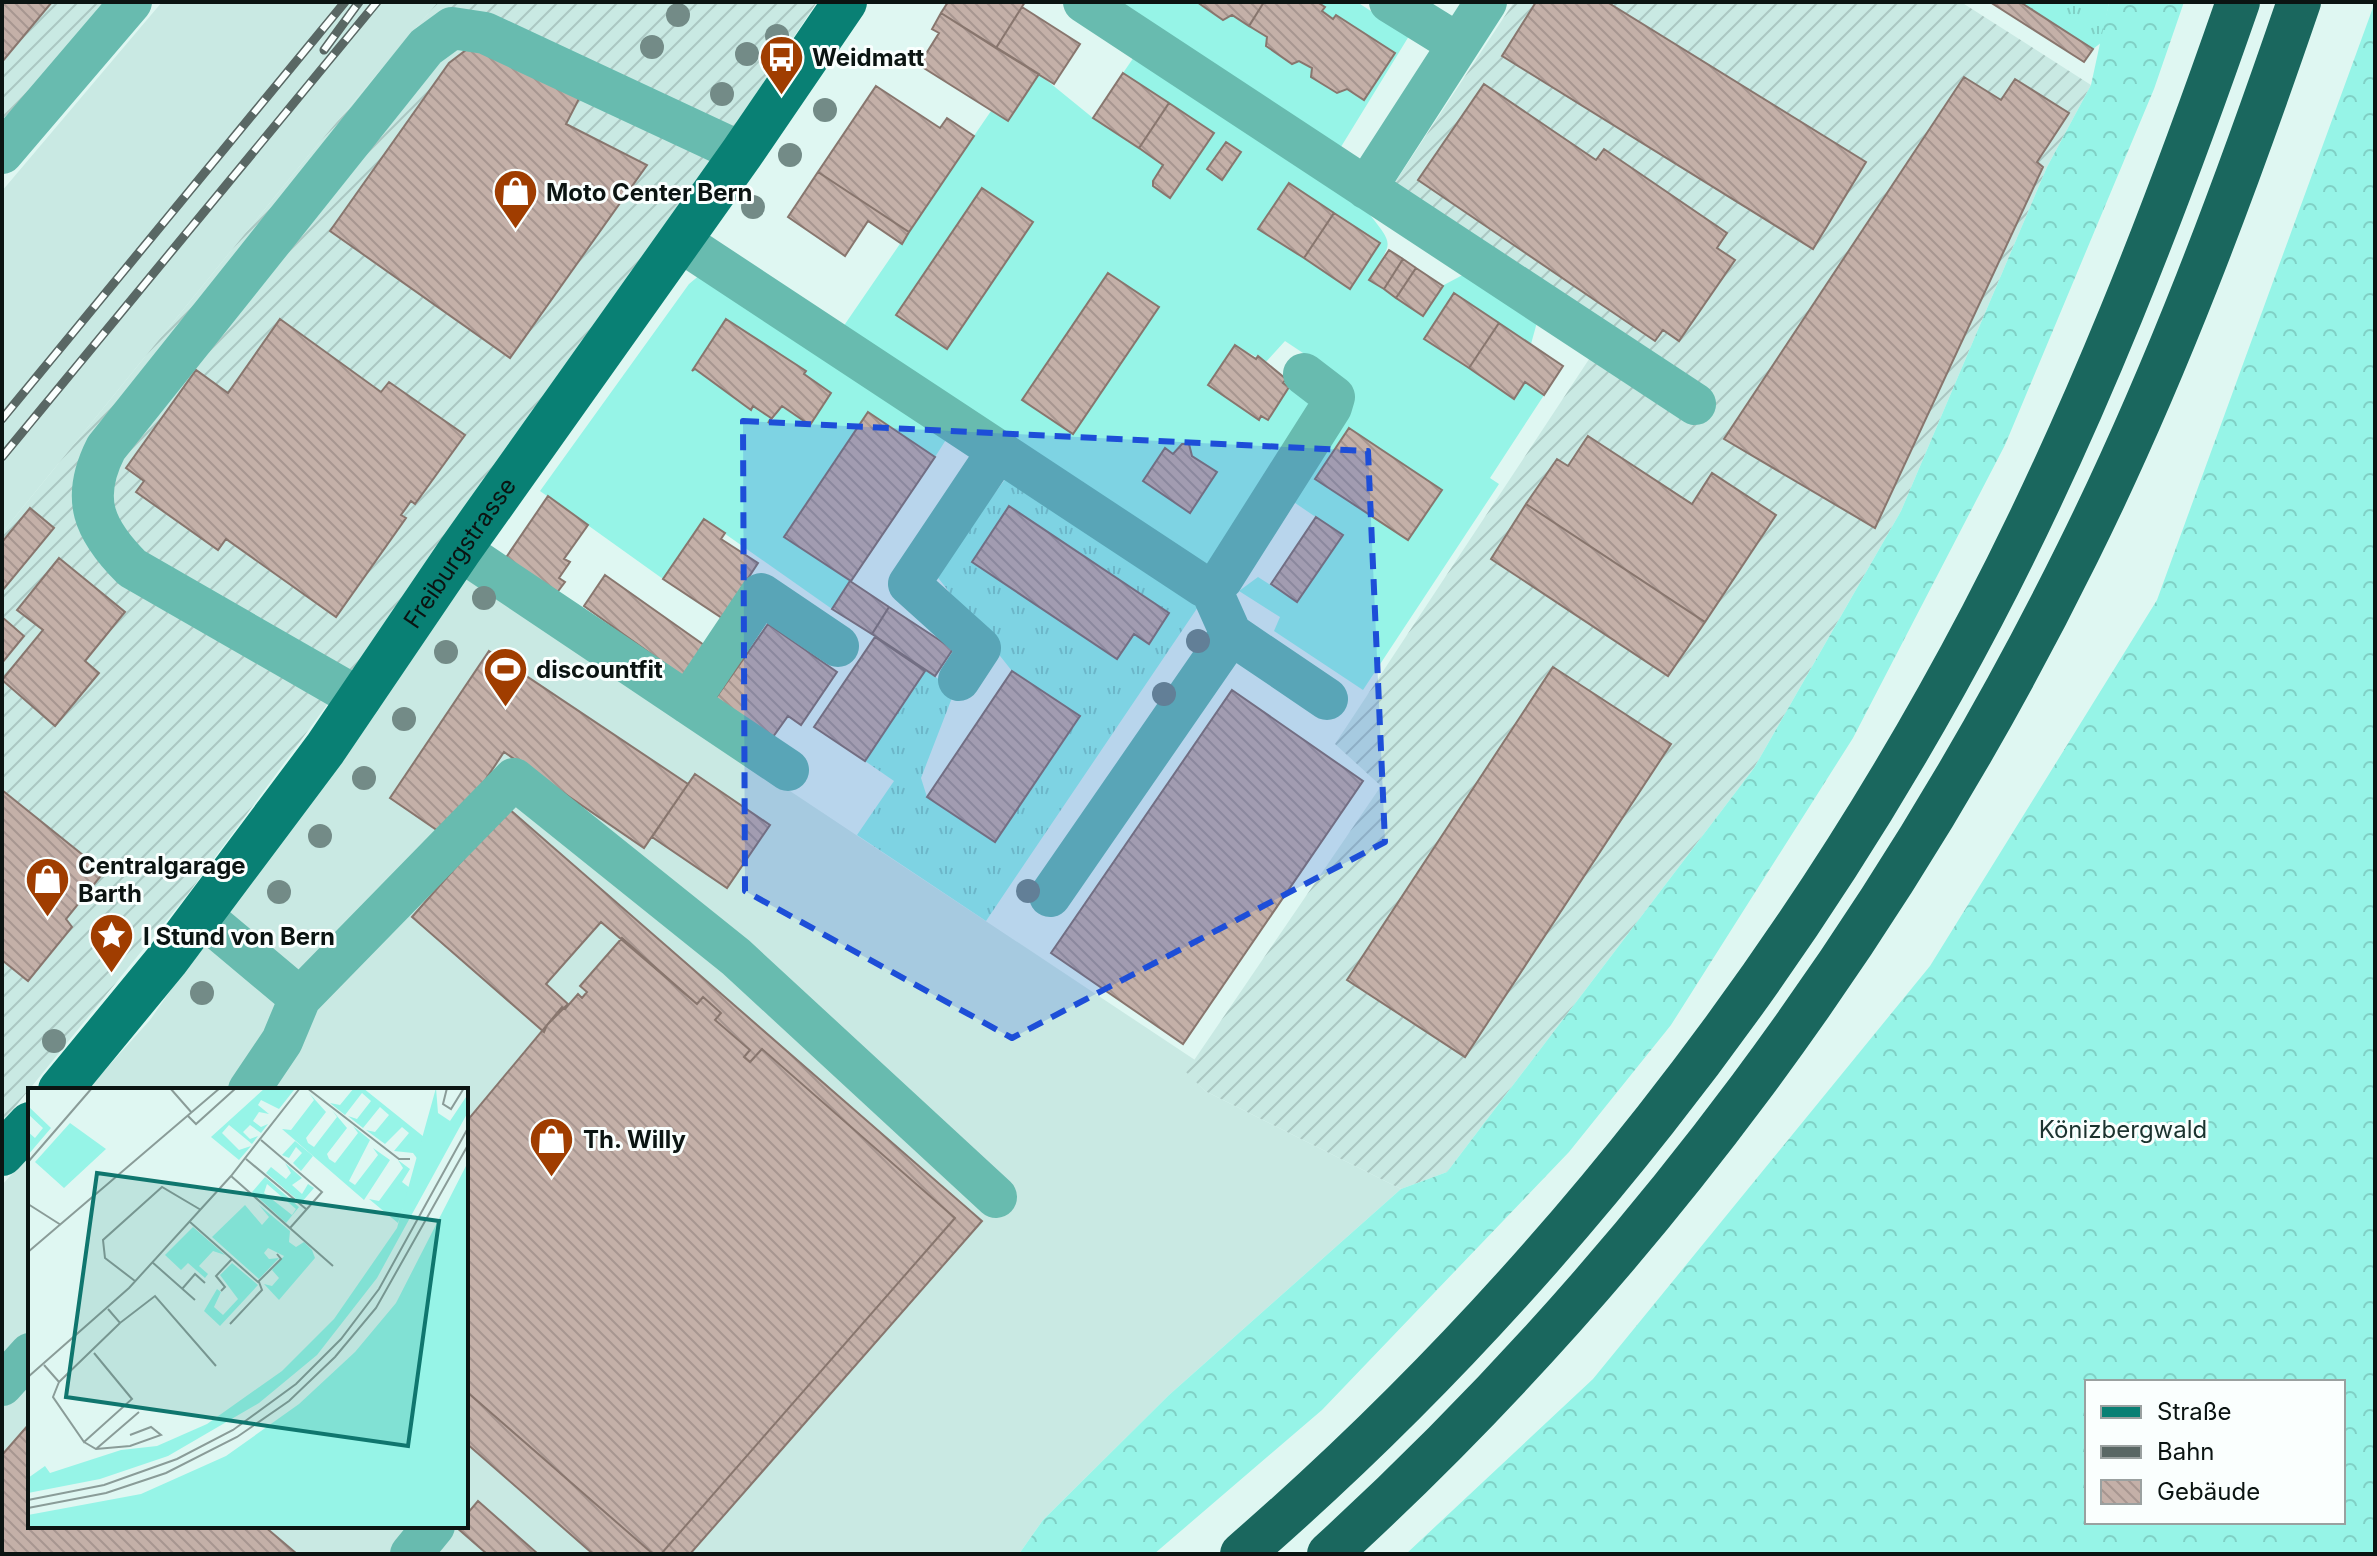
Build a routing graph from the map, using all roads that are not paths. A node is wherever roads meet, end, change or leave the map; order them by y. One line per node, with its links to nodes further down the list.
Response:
1 (131, 2): 9 (street)
2 (845, 2): 10 (main road, Freiburgstrasse)
3 (1084, 2): 11 (street)
4 (1390, 2): 8 (street)
5 (1486, 2): 8 (street)
6 (2238, 2): 37 (highway)
7 (2299, 2): 38 (highway)
8 (1458, 44): 11 (street)
9 (2, 153)
10 (742, 153): 12 (main road, Freiburgstrasse); 21 (street)
11 (1366, 188): 14 (street)
12 (680, 241): 15 (street); 16 (main road, Freiburgstrasse)
13 (1304, 374): 17 (street)
14 (1695, 404)
15 (998, 451): 17 (street); 20 (street)
16 (460, 550): 21 (main road, Freiburgstrasse); 23 (street)
17 (1210, 587): 18 (street)
18 (1231, 634): 22 (street); 25 (street)
19 (838, 646): 23 (street)
20 (959, 680)
21 (360, 699): 26 (main road, Freiburgstrasse)
22 (1327, 699)
23 (688, 703): 24 (street)
24 (788, 770)
25 (1050, 896)
26 (201, 915): 27 (street); 28 (main road, Freiburgstrasse)
27 (300, 998): 29 (street); 32 (street)
28 (62, 1088)
29 (250, 1088)
30 (28, 1126): 31 (main road)
31 (2, 1154)
32 (996, 1197)
33 (28, 1356): 34 (street)
34 (2, 1385)
35 (432, 1528): 36 (street)
36 (411, 1554)
37 (1242, 1554)
38 (1329, 1554)

